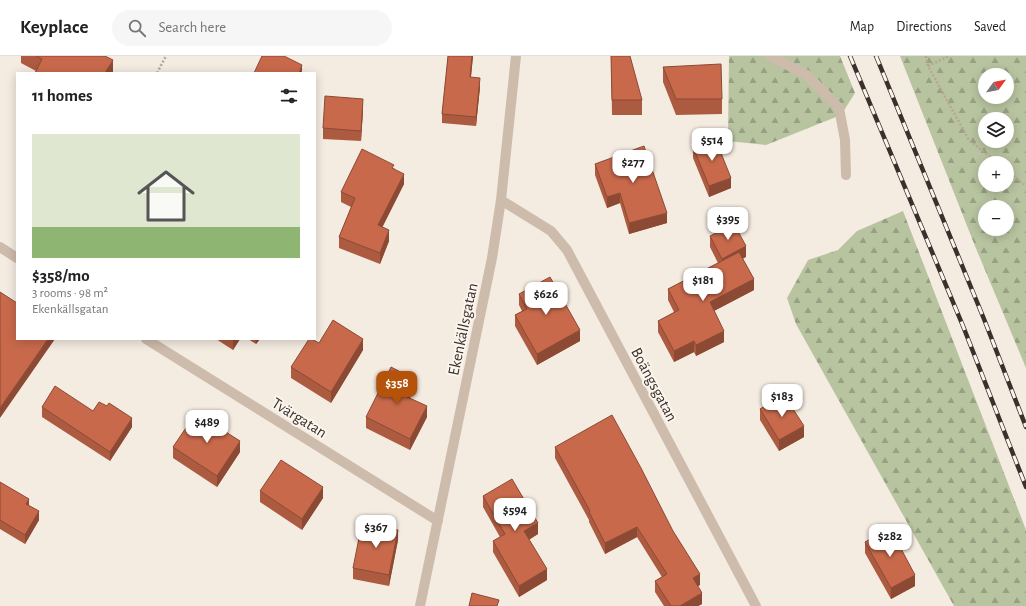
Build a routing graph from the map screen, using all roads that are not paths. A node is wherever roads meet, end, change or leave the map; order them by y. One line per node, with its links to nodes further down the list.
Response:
1 (516, 56): 4 (street, Ekenkällsgatan)
2 (770, 56): 3 (street)
3 (846, 175)
4 (501, 200): 8 (street, Ekenkällsgatan); 10 (street, Boängsgatan)
5 (0, 247): 6 (street)
6 (16, 257)
7 (148, 340): 8 (street, Tvärgatan)
8 (438, 521): 9 (street, Ekenkällsgatan)
9 (420, 606)
10 (756, 606)

